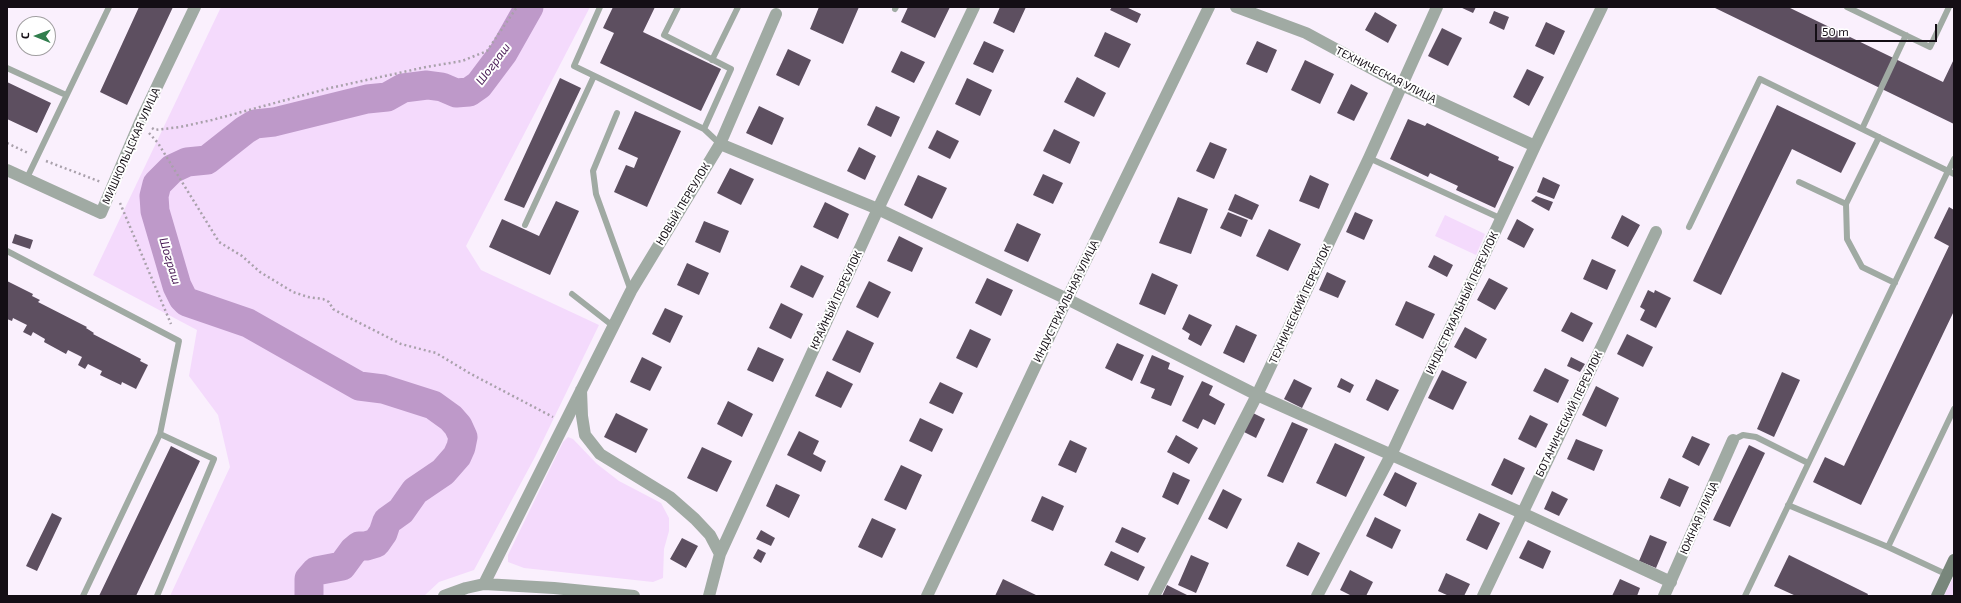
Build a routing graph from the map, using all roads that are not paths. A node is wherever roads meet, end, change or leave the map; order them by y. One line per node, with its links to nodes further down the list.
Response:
1 (109, 7): 19 (lane)
2 (195, 7): 30 (street, МИШКОЛЬЦСКАЯ УЛИЦА)
3 (600, 7): 17 (lane)
4 (678, 7): 15 (lane)
5 (738, 7): 15 (lane)
6 (974, 7): 33 (street, КРАЙНЫЙ ПЕРЕУЛОК)
7 (1209, 7): 42 (street, ИНДУСТРИАЛЬНАЯ УЛИЦА)
8 (1236, 7): 18 (street, ТЕХНИЧЕСКАЯ УЛИЦА)
9 (1437, 7): 18 (street, ТЕХНИЧЕСКИЙ ПЕРЕУЛОК)
10 (1602, 7): 25 (street, ИНДУСТРИАЛЬНЫЙ ПЕРЕУЛОК)
11 (1847, 7): 14 (lane)
12 (1948, 7): 14 (lane)
13 (776, 14): 24 (street, НОВЫЙ ПЕРЕУЛОК)
14 (1906, 35): 22 (lane)
15 (712, 60): 21 (lane)
16 (7, 68): 19 (lane)
17 (594, 76): 21 (lane); 35 (lane)
18 (1402, 85): 25 (street, ТЕХНИЧЕСКАЯ УЛИЦА); 26 (street, ТЕХНИЧЕСКИЙ ПЕРЕУЛОК)
19 (66, 95): 30 (lane)
20 (617, 113): 40 (lane)
21 (704, 129): 24 (lane)
22 (1862, 129): 23 (lane); 36 (lane)
23 (1879, 138): 29 (lane); 32 (lane)
24 (720, 144): 33 (street); 40 (street, НОВЫЙ ПЕРЕУЛОК)
25 (1535, 146): 34 (street, ИНДУСТРИАЛЬНЫЙ ПЕРЕУЛОК)
26 (1369, 158): 34 (lane); 45 (street, ТЕХНИЧЕСКИЙ ПЕРЕУЛОК)
27 (1954, 159): 29 (lane)
28 (7, 170): 30 (street, МИШКОЛЬЦСКАЯ УЛИЦА)
29 (1951, 173): 39 (lane)
30 (26, 180)
31 (1799, 182): 32 (lane)
32 (1846, 204): 39 (lane)
33 (878, 209): 42 (street); 54 (street, КРАЙНЫЙ ПЕРЕУЛОК)
34 (1502, 219): 49 (street, ИНДУСТРИАЛЬНЫЙ ПЕРЕУЛОК)
35 (525, 225)
36 (1689, 227)
37 (1656, 232): 52 (street, БОТАНИЧЕСКИЙ ПЕРЕУЛОК)
38 (7, 251): 47 (lane)
39 (1895, 283): 50 (lane)
40 (630, 291): 43 (street, НОВЫЙ ПЕРЕУЛОК)
41 (572, 294): 43 (lane)
42 (1067, 299): 45 (street); 64 (street, ИНДУСТРИАЛЬНАЯ УЛИЦА)
43 (613, 326): 44 (street, НОВЫЙ ПЕРЕУЛОК)
44 (581, 389): 54 (street); 58 (street, НОВЫЙ ПЕРЕУЛОК)
45 (1257, 395): 49 (street); 65 (street, ТЕХНИЧЕСКИЙ ПЕРЕУЛОК)
46 (1954, 409): 53 (lane)
47 (160, 434): 59 (lane); 60 (lane)
48 (1733, 440): 50 (lane); 57 (street, ЮЖНАЯ УЛИЦА)
49 (1391, 455): 52 (street); 66 (street, ИНДУСТРИАЛЬНЫЙ ПЕРЕУЛОК)
50 (1808, 463): 51 (lane)
51 (1788, 505): 53 (lane); 69 (lane)
52 (1522, 513): 57 (street); 67 (street, БОТАНИЧЕСКИЙ ПЕРЕУЛОК)
53 (1888, 547): 56 (lane)
54 (720, 554): 63 (street, КРАЙНЫЙ ПЕРЕУЛОК)
55 (1954, 560): 56 (main road)
56 (1948, 575): 70 (main road)
57 (1671, 582): 68 (street, ЮЖНАЯ УЛИЦА)
58 (484, 584): 61 (street); 62 (street)
59 (83, 596)
60 (157, 596)
61 (444, 596)
62 (634, 596)
63 (709, 596)
64 (927, 596)
65 (1154, 596)
66 (1317, 596)
67 (1482, 596)
68 (1664, 596)
69 (1745, 596)
70 (1937, 596)

